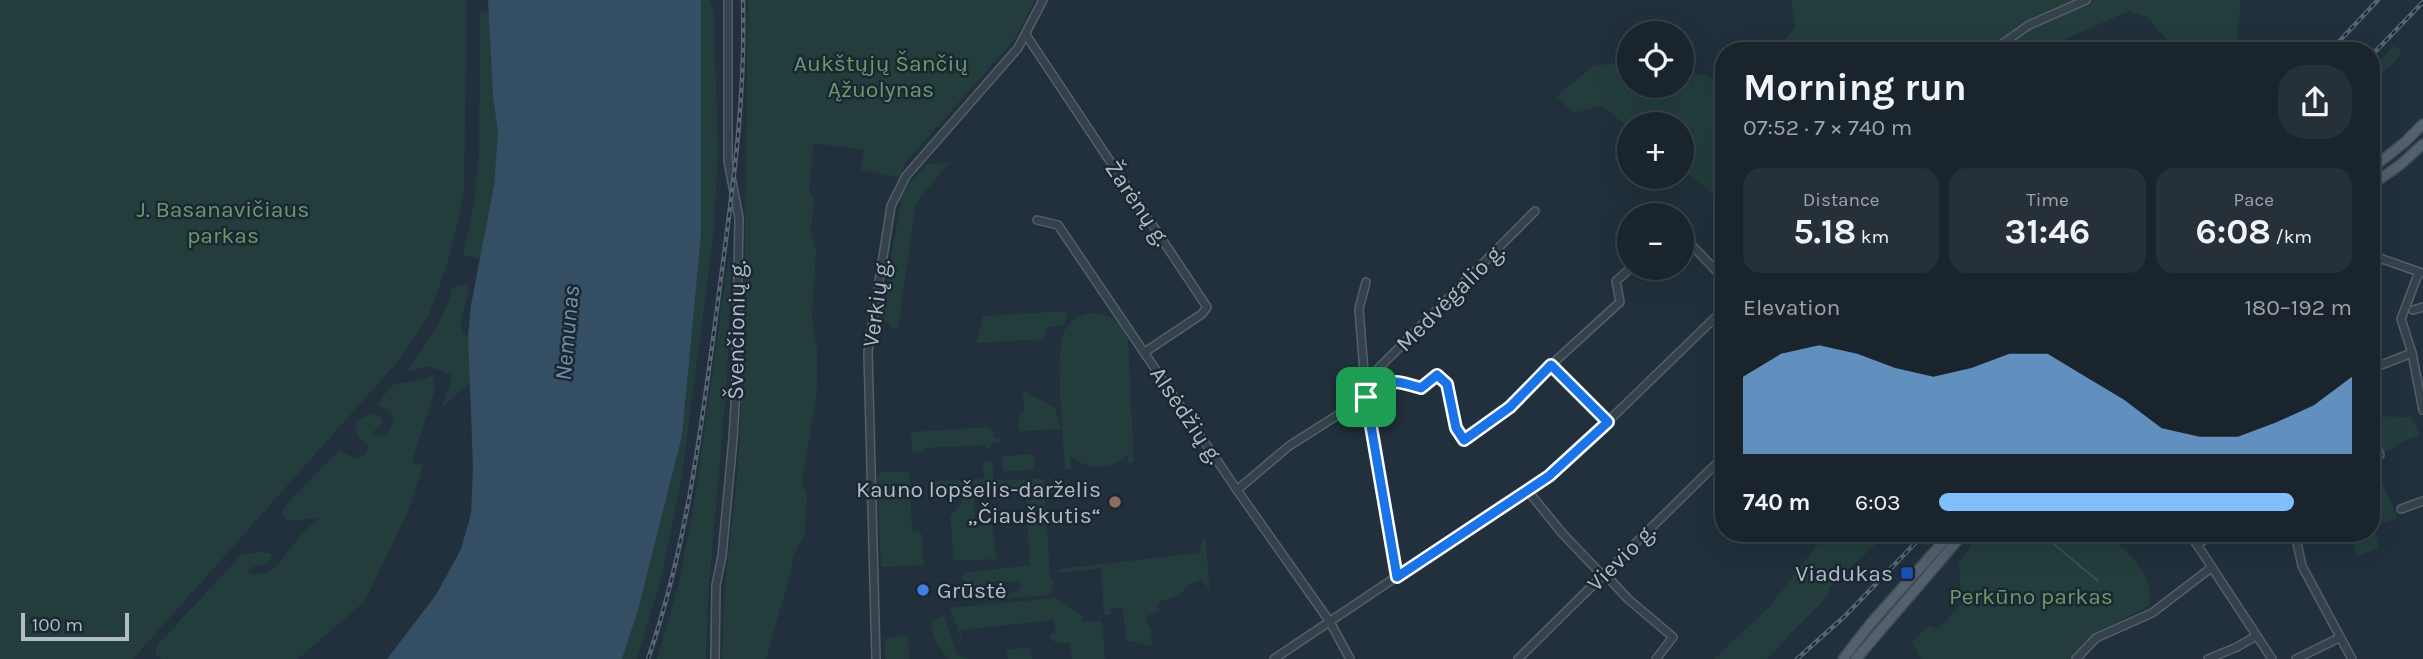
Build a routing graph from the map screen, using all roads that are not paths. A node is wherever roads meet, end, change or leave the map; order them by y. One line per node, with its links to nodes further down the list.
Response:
1 (728, 0): 45 (street, Švenčionių g.)
2 (1043, 0): 4 (street, Verkių g.)
3 (2086, 0): 5 (street)
4 (1026, 35): 21 (street, Žarėnų g.); 46 (street, Verkių g.)
5 (2005, 42)
6 (2423, 124): 8 (main road)
7 (2423, 144): 9 (main road)
8 (2380, 162)
9 (2380, 179)
10 (1535, 211): 25 (street, Medvėgalio g.)
11 (1037, 220): 21 (street, Alsėdžių g.)
12 (1694, 248): 14 (street)
13 (2380, 258): 15 (street)
14 (1715, 270)
15 (2421, 273): 22 (street)
16 (1617, 280): 23 (street)
17 (1366, 282): 25 (street)
18 (2423, 307): 19 (street)
19 (2413, 310)
20 (1715, 318): 28 (street)
21 (1144, 352): 30 (street, Alsėdžių g.)
22 (2412, 353): 24 (street); 27 (street)
23 (1551, 365): 26 (street); 28 (street)
24 (2380, 365)
25 (1364, 383): 26 (street)
26 (1366, 397): 30 (street); 41 (street)
27 (2423, 410)
28 (1608, 422): 31 (street)
29 (1715, 465): 40 (street, Vievio g.)
30 (1237, 490): 42 (street, Alsėdžių g.)
31 (1528, 491): 40 (street); 41 (street)
32 (2423, 501): 33 (street)
33 (2401, 509)
34 (1943, 542): 51 (main road)
35 (1957, 542): 52 (main road)
36 (2201, 542): 38 (street)
37 (2297, 542): 44 (street)
38 (2197, 544): 39 (street)
39 (2211, 568): 43 (street); 53 (street)
40 (1603, 574): 49 (street, Vievio g.); 50 (street)
41 (1397, 577): 42 (street)
42 (1330, 622): 47 (street); 48 (street, Alsėdžių g.)
43 (2256, 636): 54 (street); 55 (street)
44 (2339, 638): 56 (street); 57 (street)
45 (715, 659)
46 (876, 659)
47 (1274, 659)
48 (1350, 659)
49 (1518, 659)
50 (1656, 659)
51 (1843, 659)
52 (1856, 659)
53 (2076, 659)
54 (2208, 659)
55 (2272, 659)
56 (2296, 659)
57 (2352, 659)

